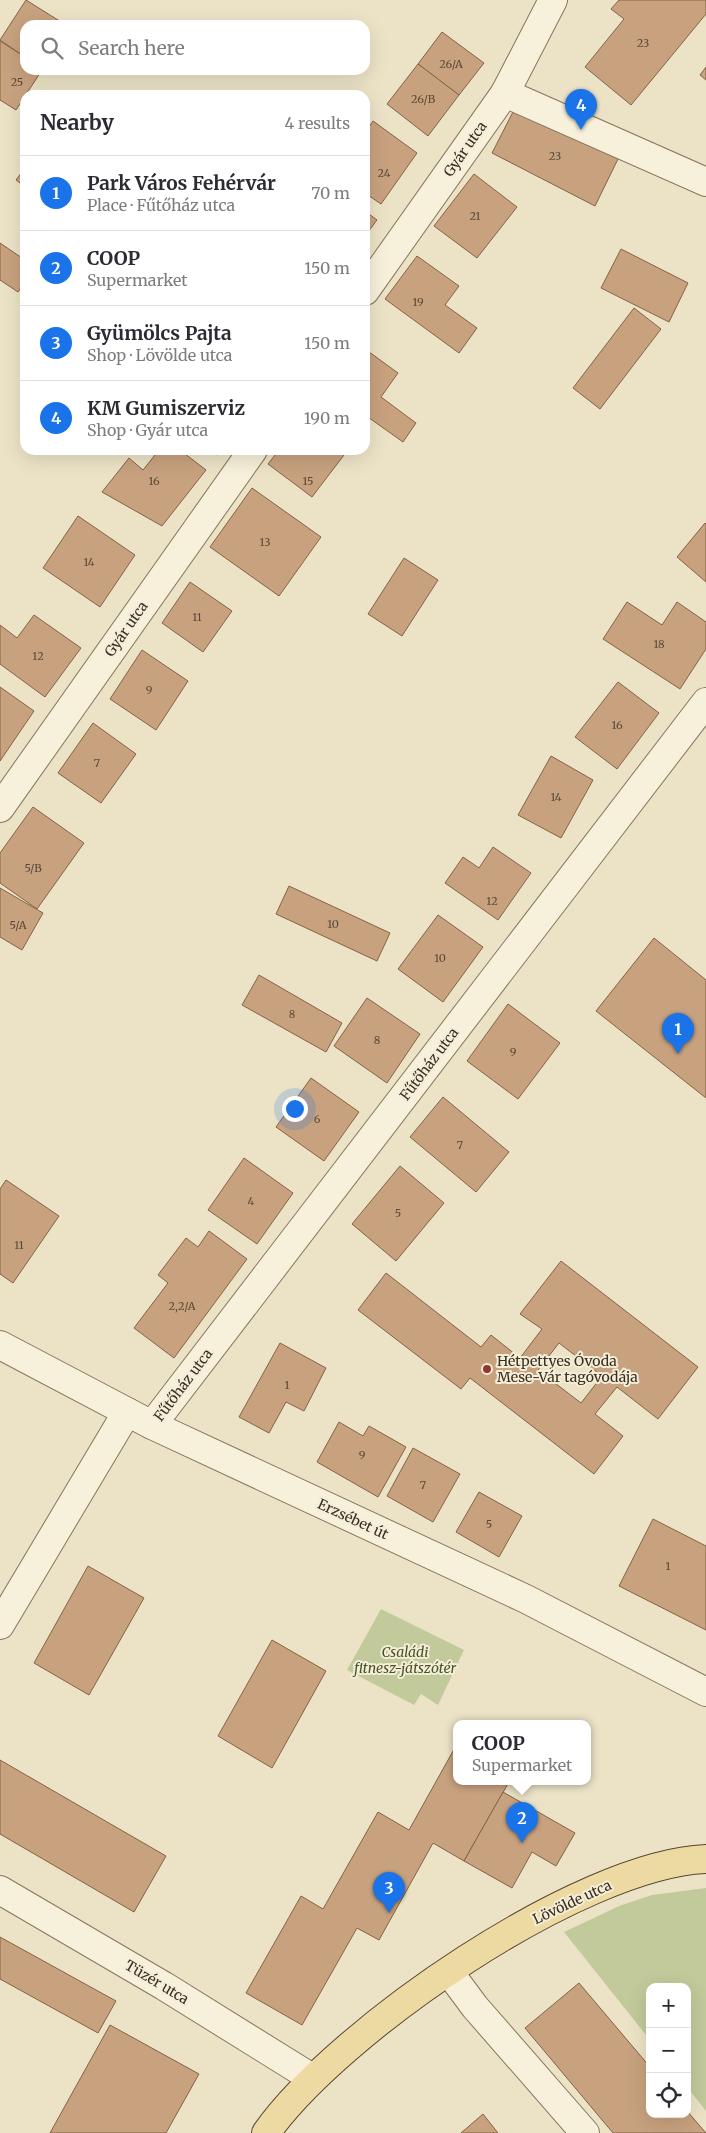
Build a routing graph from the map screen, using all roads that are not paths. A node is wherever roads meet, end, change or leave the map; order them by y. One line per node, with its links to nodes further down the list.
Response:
1 (553, 0): 2 (street, Gyár utca)
2 (505, 93): 3 (street); 4 (street, Gyár utca)
3 (706, 182)
4 (370, 284)
5 (249, 455): 7 (street, Gyár utca)
6 (706, 702): 10 (street, Fűtőház utca)
7 (0, 808)
8 (0, 1345): 9 (street, Erzsébet út)
9 (127, 1412): 10 (street, Erzsébet út); 11 (street)
10 (152, 1425): 12 (street, Erzsébet út)
11 (0, 1625)
12 (706, 1692)
13 (706, 1858): 15 (main road, Lövölde utca)
14 (0, 1890): 16 (street, Tüzér utca)
15 (449, 1972): 16 (main road, Lövölde utca); 18 (street)
16 (312, 2078): 17 (main road, Lövölde utca)
17 (266, 2133)
18 (585, 2133)

